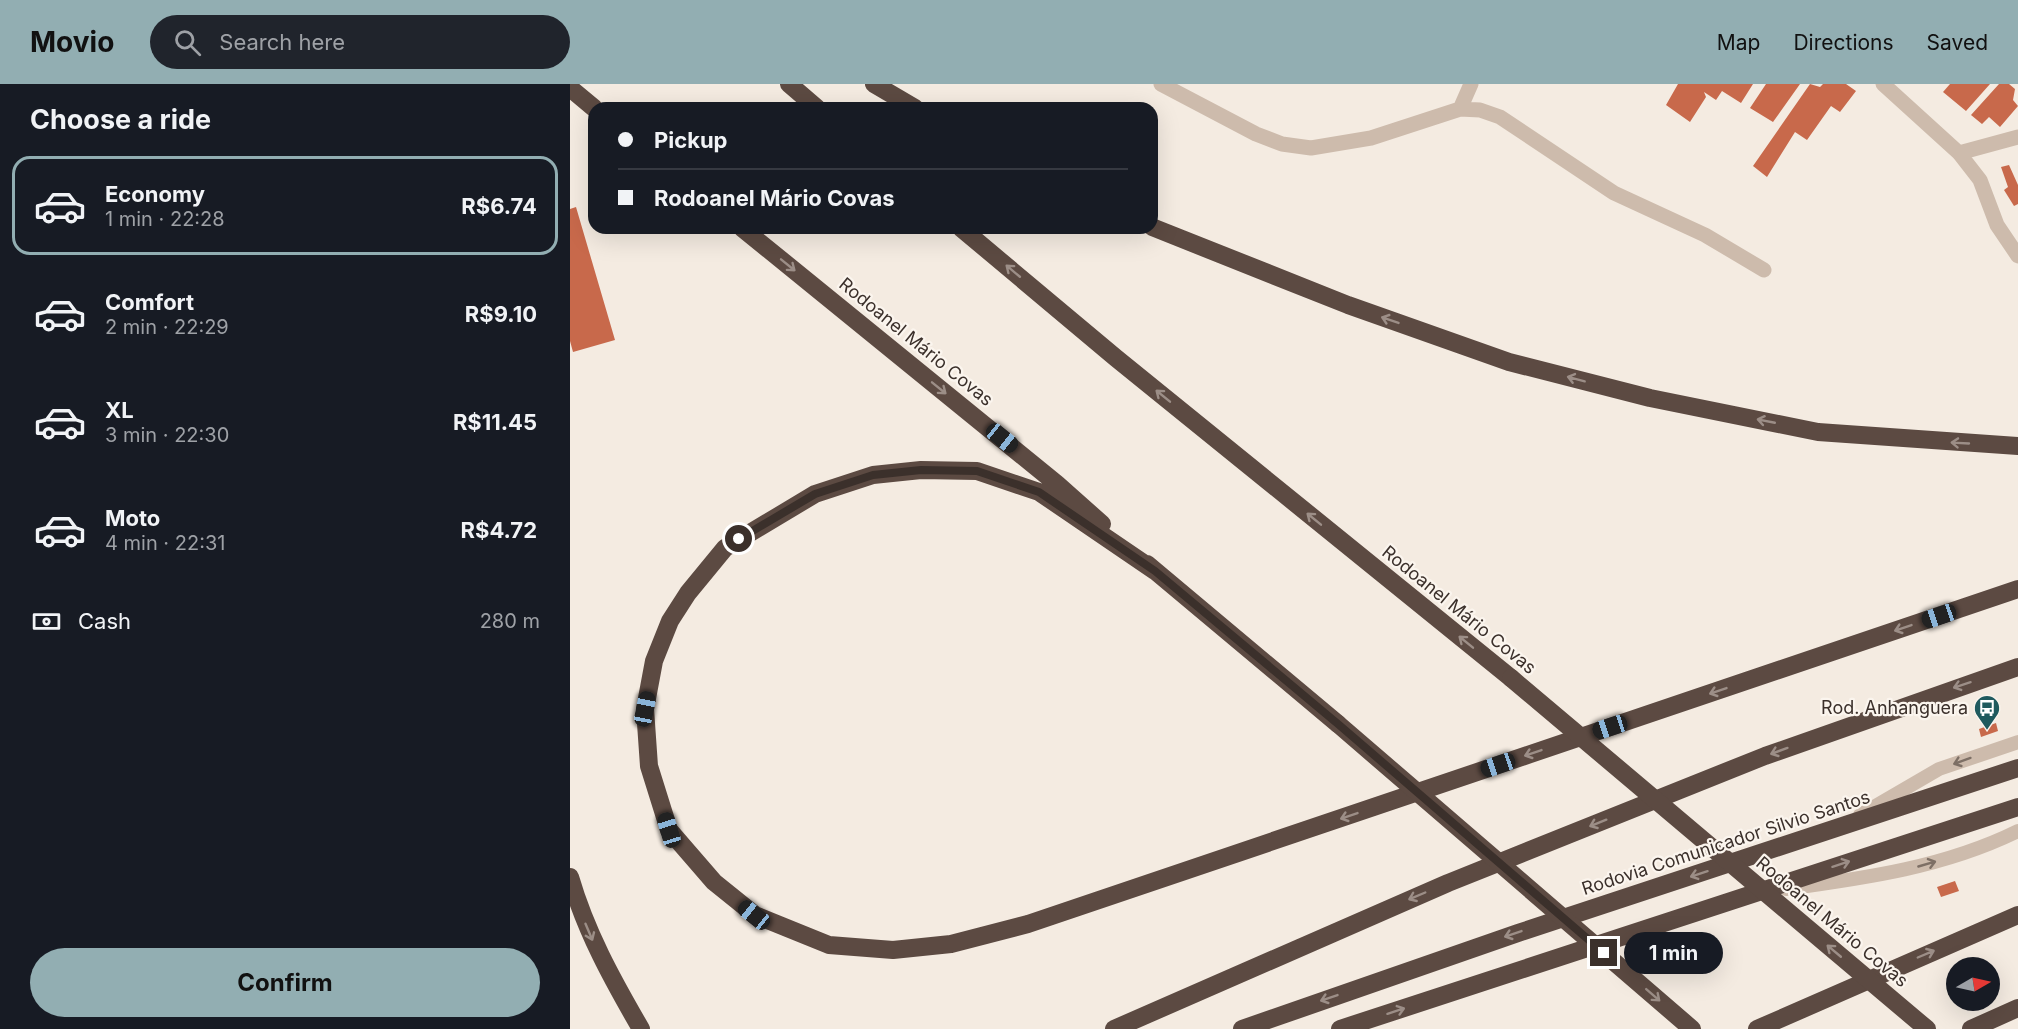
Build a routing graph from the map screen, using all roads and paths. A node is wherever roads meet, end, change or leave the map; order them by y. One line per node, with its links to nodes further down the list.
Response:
1 (789, 84): 7 (highway)
2 (874, 84): 8 (highway)
3 (1161, 84): 10 (street)
4 (1471, 84): 10 (street)
5 (1883, 84): 12 (street)
6 (570, 88): 9 (highway)
7 (810, 102)
8 (905, 102)
9 (588, 103)
10 (1460, 110): 17 (street)
11 (2018, 137): 12 (street)
12 (1959, 153): 16 (street)
13 (1158, 229): 18 (highway, one-way to 13)
14 (749, 234): 19 (highway, Rodoanel Mário Covas, one-way to 19)
15 (968, 234): 37 (highway, Rodoanel Mário Covas, one-way to 15, bridge)
16 (2018, 256)
17 (1764, 270)
18 (2018, 446)
19 (1155, 571): 20 (highway, one-way to 19); 35 (highway, Rodoanel Mário Covas, one-way to 35, bridge)
20 (2018, 590)
21 (2018, 667): 32 (highway, one-way to 32)
22 (2018, 742): 25 (lane, one-way to 25)
23 (2018, 768): 25 (highway, Rodovia Comunicador Silvio Santos)
24 (2018, 807): 28 (highway, one-way to 24)
25 (1834, 830): 33 (highway, Rodovia Comunicador Silvio Santos, one-way to 33)
26 (2018, 831): 28 (lane, one-way to 26)
27 (570, 877): 31 (highway, one-way to 31)
28 (1745, 895): 34 (highway, one-way to 28)
29 (2018, 915): 36 (highway, one-way to 29)
30 (2018, 1008): 38 (highway)
31 (641, 1029)
32 (1114, 1029)
33 (1242, 1029)
34 (1340, 1029)
35 (1692, 1029)
36 (1757, 1029)
37 (1927, 1029)
38 (1971, 1029)

